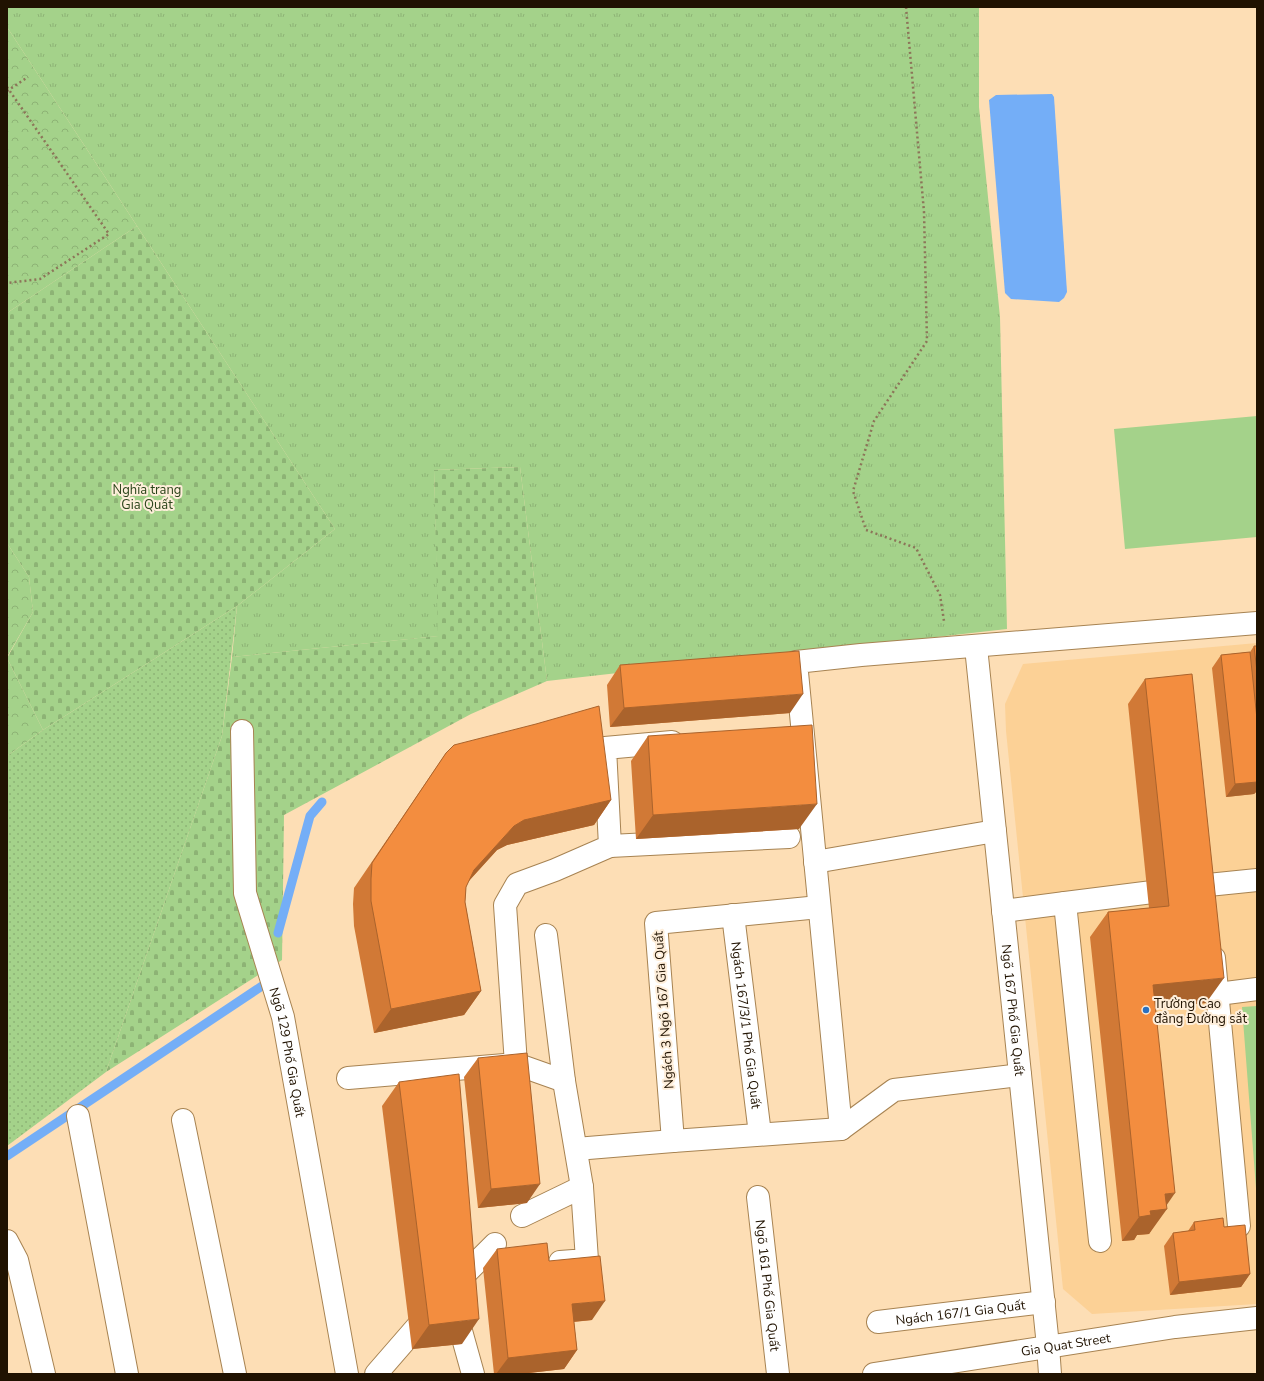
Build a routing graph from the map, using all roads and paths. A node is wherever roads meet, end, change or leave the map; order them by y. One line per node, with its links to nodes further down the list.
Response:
1 (906, 7): 7 (path)
2 (28, 77): 3 (path)
3 (8, 89): 4 (path)
4 (7, 283)
5 (1257, 623): 6 (street)
6 (976, 647): 7 (street); 12 (street, Ngõ 167 Phố Gia Quất)
7 (950, 648): 15 (street)
8 (7, 714): 9 (path)
9 (7, 718)
10 (242, 731): 56 (street, Ngõ 129 Phố Gia Quất)
11 (692, 740): 14 (street)
12 (995, 831): 15 (street); 21 (street, Ngõ 167 Phố Gia Quất)
13 (789, 837): 14 (street)
14 (610, 846): 27 (street)
15 (815, 862): 19 (street)
16 (1257, 880): 17 (street)
17 (1208, 885): 18 (street); 20 (street)
18 (1065, 903): 21 (street); 44 (street)
19 (819, 907): 22 (street, Ngách 3 Ngõ 167 Gia Quất); 35 (street)
20 (1210, 908)
21 (1003, 912): 29 (street, Ngõ 167 Phố Gia Quất)
22 (733, 915): 36 (street, Ngách 167/3/1 Phố Gia Quất); 37 (street, Ngách 3 Ngõ 167 Gia Quất)
23 (546, 935): 31 (street)
24 (1213, 939): 26 (street)
25 (1257, 990): 26 (street)
26 (1218, 994): 42 (street)
27 (516, 1064): 28 (street); 31 (street)
28 (424, 1072): 30 (street); 34 (street)
29 (1020, 1075): 35 (street); 49 (street, Ngõ 167 Phố Gia Quất)
30 (348, 1078)
31 (564, 1081): 38 (street)
32 (78, 1116): 54 (street)
33 (183, 1120): 55 (street)
34 (430, 1126)
35 (841, 1129): 36 (street)
36 (760, 1134): 37 (street)
37 (673, 1141): 38 (street)
38 (576, 1150): 39 (street)
39 (582, 1187): 41 (street); 46 (street)
40 (758, 1197): 59 (street, Ngõ 161 Phố Gia Quất)
41 (522, 1216)
42 (1239, 1226)
43 (7, 1241): 53 (street)
44 (1100, 1241)
45 (495, 1244): 48 (street)
46 (539, 1263)
47 (446, 1266): 48 (street)
48 (449, 1290): 57 (street); 58 (street)
49 (1044, 1302): 51 (street, Ngách 167/1 Gia Quất); 52 (street, Ngõ 167 Phố Gia Quất)
50 (1257, 1318): 52 (street, Gia Quat Street)
51 (878, 1322)
52 (1048, 1346): 60 (street, Gia Quat Street); 61 (street, Ngõ 167 Phố Gia Quất)
53 (44, 1374)
54 (127, 1374)
55 (235, 1374)
56 (347, 1374)
57 (376, 1374)
58 (473, 1374)
59 (778, 1374)
60 (874, 1374)
61 (1050, 1374)

